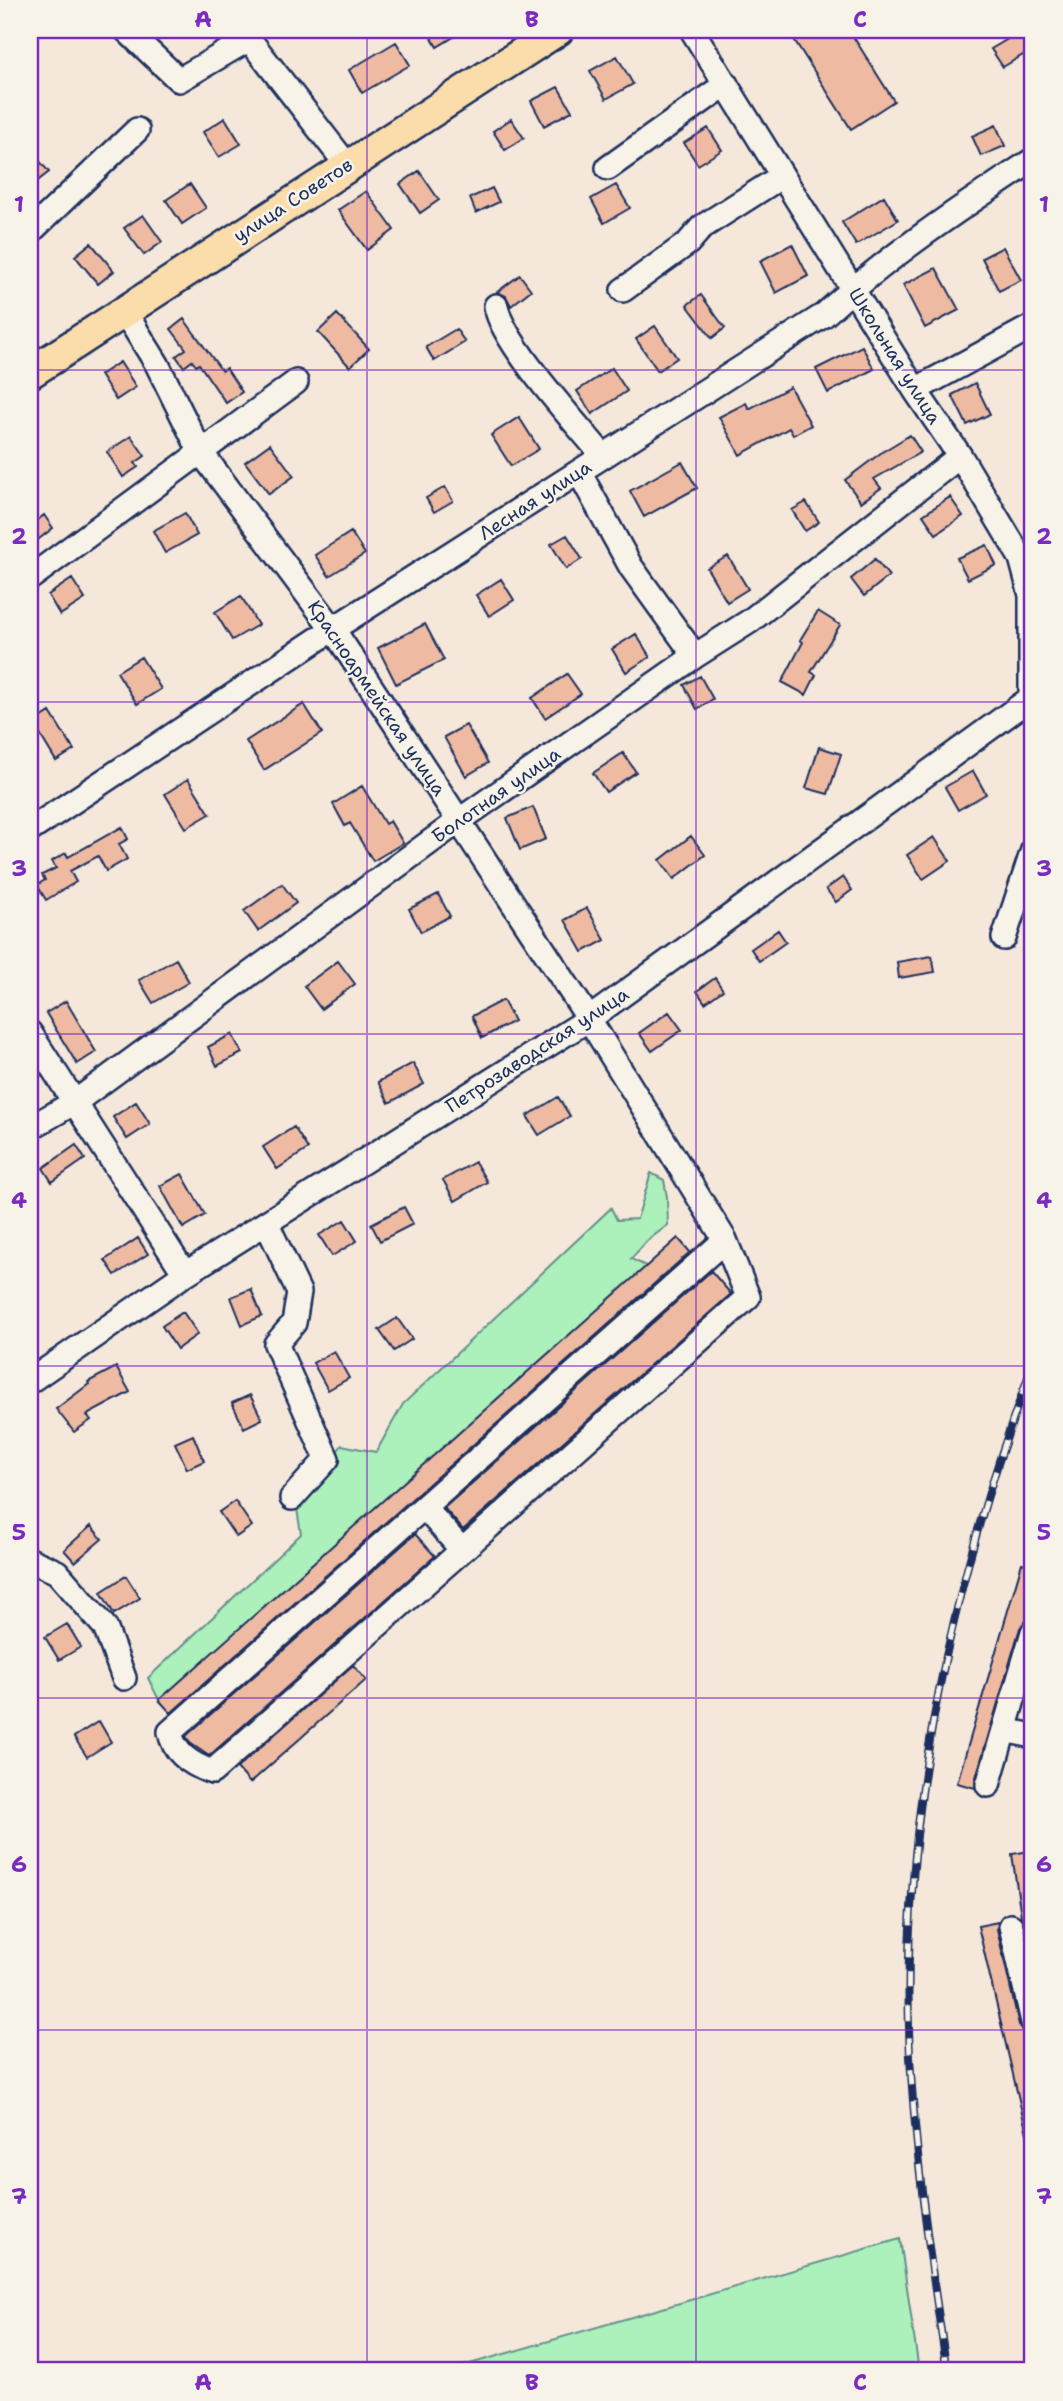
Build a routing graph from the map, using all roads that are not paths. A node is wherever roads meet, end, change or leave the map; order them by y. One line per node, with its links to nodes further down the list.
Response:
1 (126, 30): 7 (street)
2 (558, 30): 7 (main road, улица Советов)
3 (692, 30): 4 (street, Школьная улица)
4 (726, 84): 8 (street); 9 (street, Школьная улица)
5 (137, 130): 10 (street)
6 (1033, 160): 11 (street, Лесная улица)
7 (347, 165): 14 (main road, улица Советов)
8 (608, 169)
9 (782, 176): 11 (street, Школьная улица); 12 (street)
10 (30, 232)
11 (852, 289): 18 (street, Школьная улица); 20 (street, Лесная улица)
12 (623, 290)
13 (496, 306): 20 (street)
14 (124, 311): 16 (main road, улица Советов); 19 (street, Красноармейская улица)
15 (1033, 327): 18 (street)
16 (30, 373)
17 (296, 382): 19 (street)
18 (915, 390): 21 (street, Школьная улица)
19 (200, 451): 24 (street); 25 (street, Красноармейская улица)
20 (603, 456): 22 (street, Лесная улица)
21 (960, 456): 23 (street, Школьная улица); 26 (street, Болотная улица)
22 (579, 472): 25 (street, Лесная улица); 26 (street)
23 (1027, 556): 27 (street, Школьная улица)
24 (30, 578)
25 (333, 629): 28 (street, Красноармейская улица); 29 (street, Лесная улица)
26 (695, 656): 28 (street, Болотная улица)
27 (1032, 700): 32 (street, Петрозаводская улица)
28 (460, 820): 32 (street, Красноармейская улица); 34 (street, Болотная улица)
29 (30, 830)
30 (1033, 850): 31 (street)
31 (1004, 938)
32 (589, 1019): 36 (street, Петрозаводская улица); 37 (street, Красноармейская улица)
33 (30, 1033): 34 (street)
34 (75, 1102): 35 (street, Болотная улица); 38 (street)
35 (30, 1128)
36 (267, 1224): 38 (street, Петрозаводская улица); 40 (street)
37 (725, 1240): 41 (street); 42 (street, Красноармейская улица)
38 (185, 1274): 39 (street, Петрозаводская улица)
39 (30, 1381)
40 (292, 1498)
41 (424, 1507): 42 (street); 42 (street)
42 (462, 1550)
43 (30, 1560): 45 (street)
44 (1033, 1632): 46 (street)
45 (124, 1678)
46 (1004, 1730): 47 (street); 48 (street)
47 (1033, 1736)
48 (988, 1785)
49 (1011, 1926): 50 (street)
50 (1025, 1951): 51 (street)
51 (1033, 2022)

